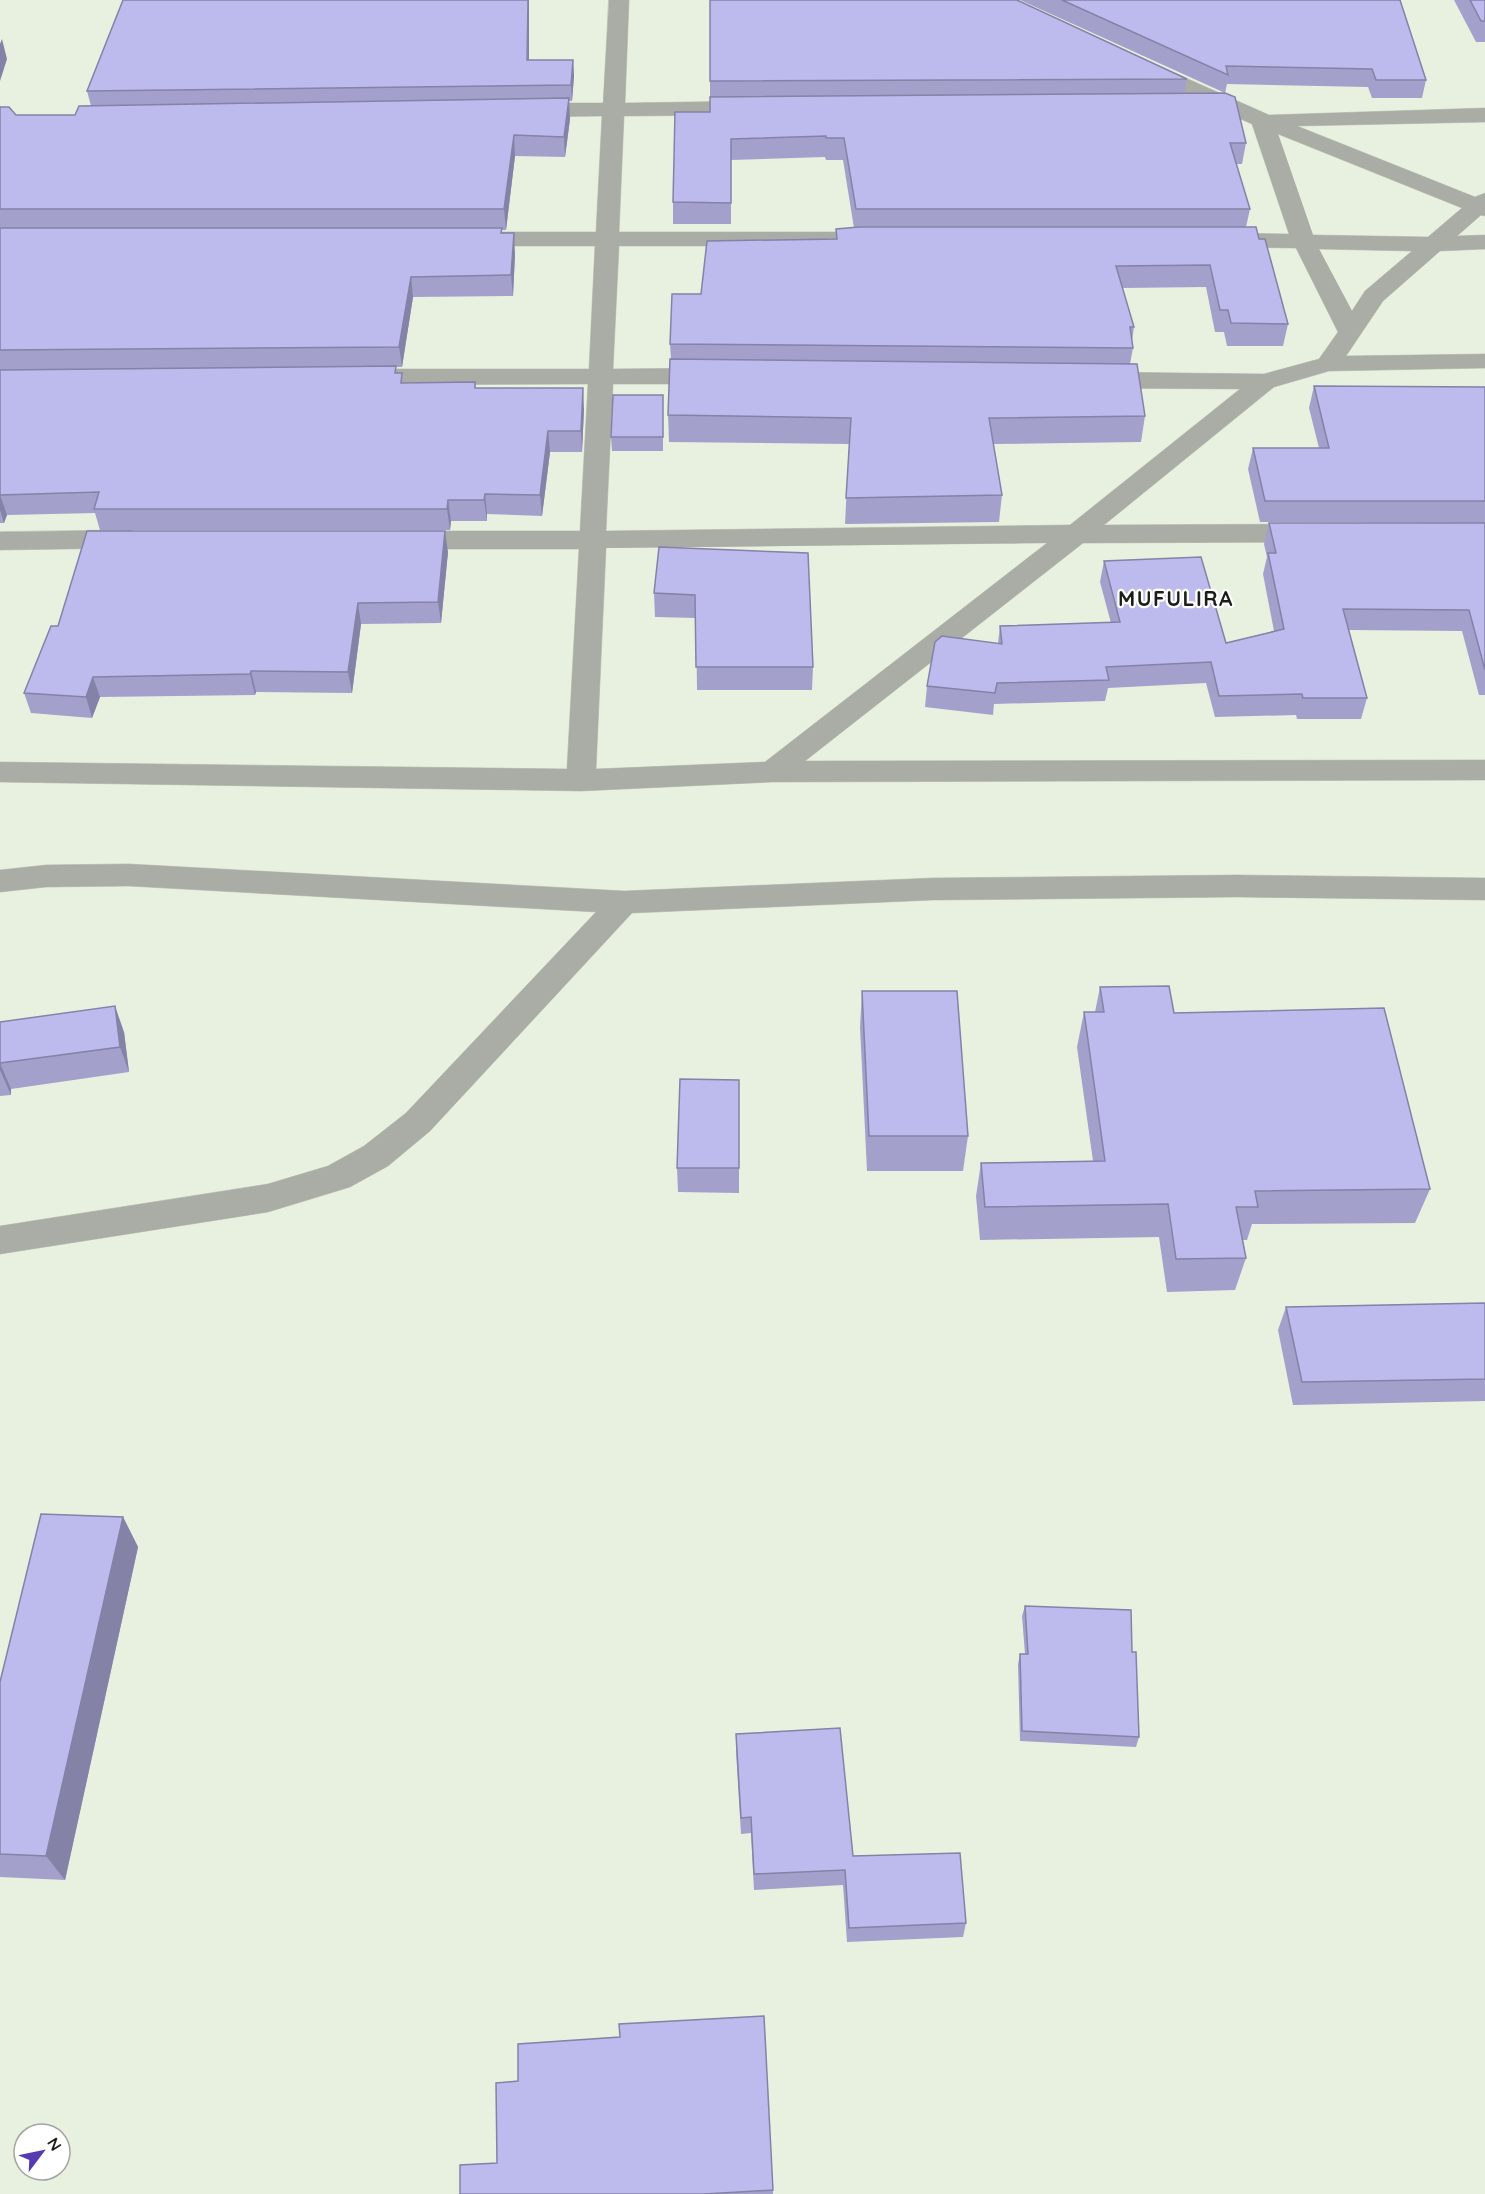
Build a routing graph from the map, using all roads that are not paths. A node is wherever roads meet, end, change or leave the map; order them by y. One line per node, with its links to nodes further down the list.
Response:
1 (619, 0): 6 (street)
2 (1124, 59): 3 (street)
3 (1225, 105): 4 (street); 9 (street)
4 (1177, 106)
5 (781, 108): 6 (street)
6 (613, 109): 7 (street); 12 (street)
7 (507, 111)
8 (1485, 115): 9 (street)
9 (1262, 120): 10 (street); 15 (street)
10 (1482, 205): 17 (street)
11 (452, 239): 12 (street)
12 (607, 239): 13 (street); 21 (street)
13 (878, 239)
14 (1197, 240): 15 (street)
15 (1303, 240): 17 (street); 18 (street)
16 (1485, 242): 17 (street)
17 (1432, 244): 18 (street)
18 (1350, 332): 20 (street)
19 (1485, 361): 20 (street)
20 (1328, 364): 25 (street)
21 (600, 375): 22 (street); 23 (street); 31 (street)
22 (743, 376)
23 (330, 378)
24 (1075, 380): 25 (street)
25 (1265, 382): 26 (street)
26 (1079, 532): 27 (street); 31 (street); 34 (street)
27 (1342, 533)
28 (159, 539): 30 (street)
29 (381, 540): 31 (street)
30 (0, 541)
31 (592, 541): 35 (street)
32 (5, 768): 35 (street)
33 (1485, 770): 34 (street)
34 (772, 772): 35 (street)
35 (580, 780)
36 (0, 881): 38 (street)
37 (1485, 889): 38 (street)
38 (624, 902): 39 (street)
39 (0, 1240)

